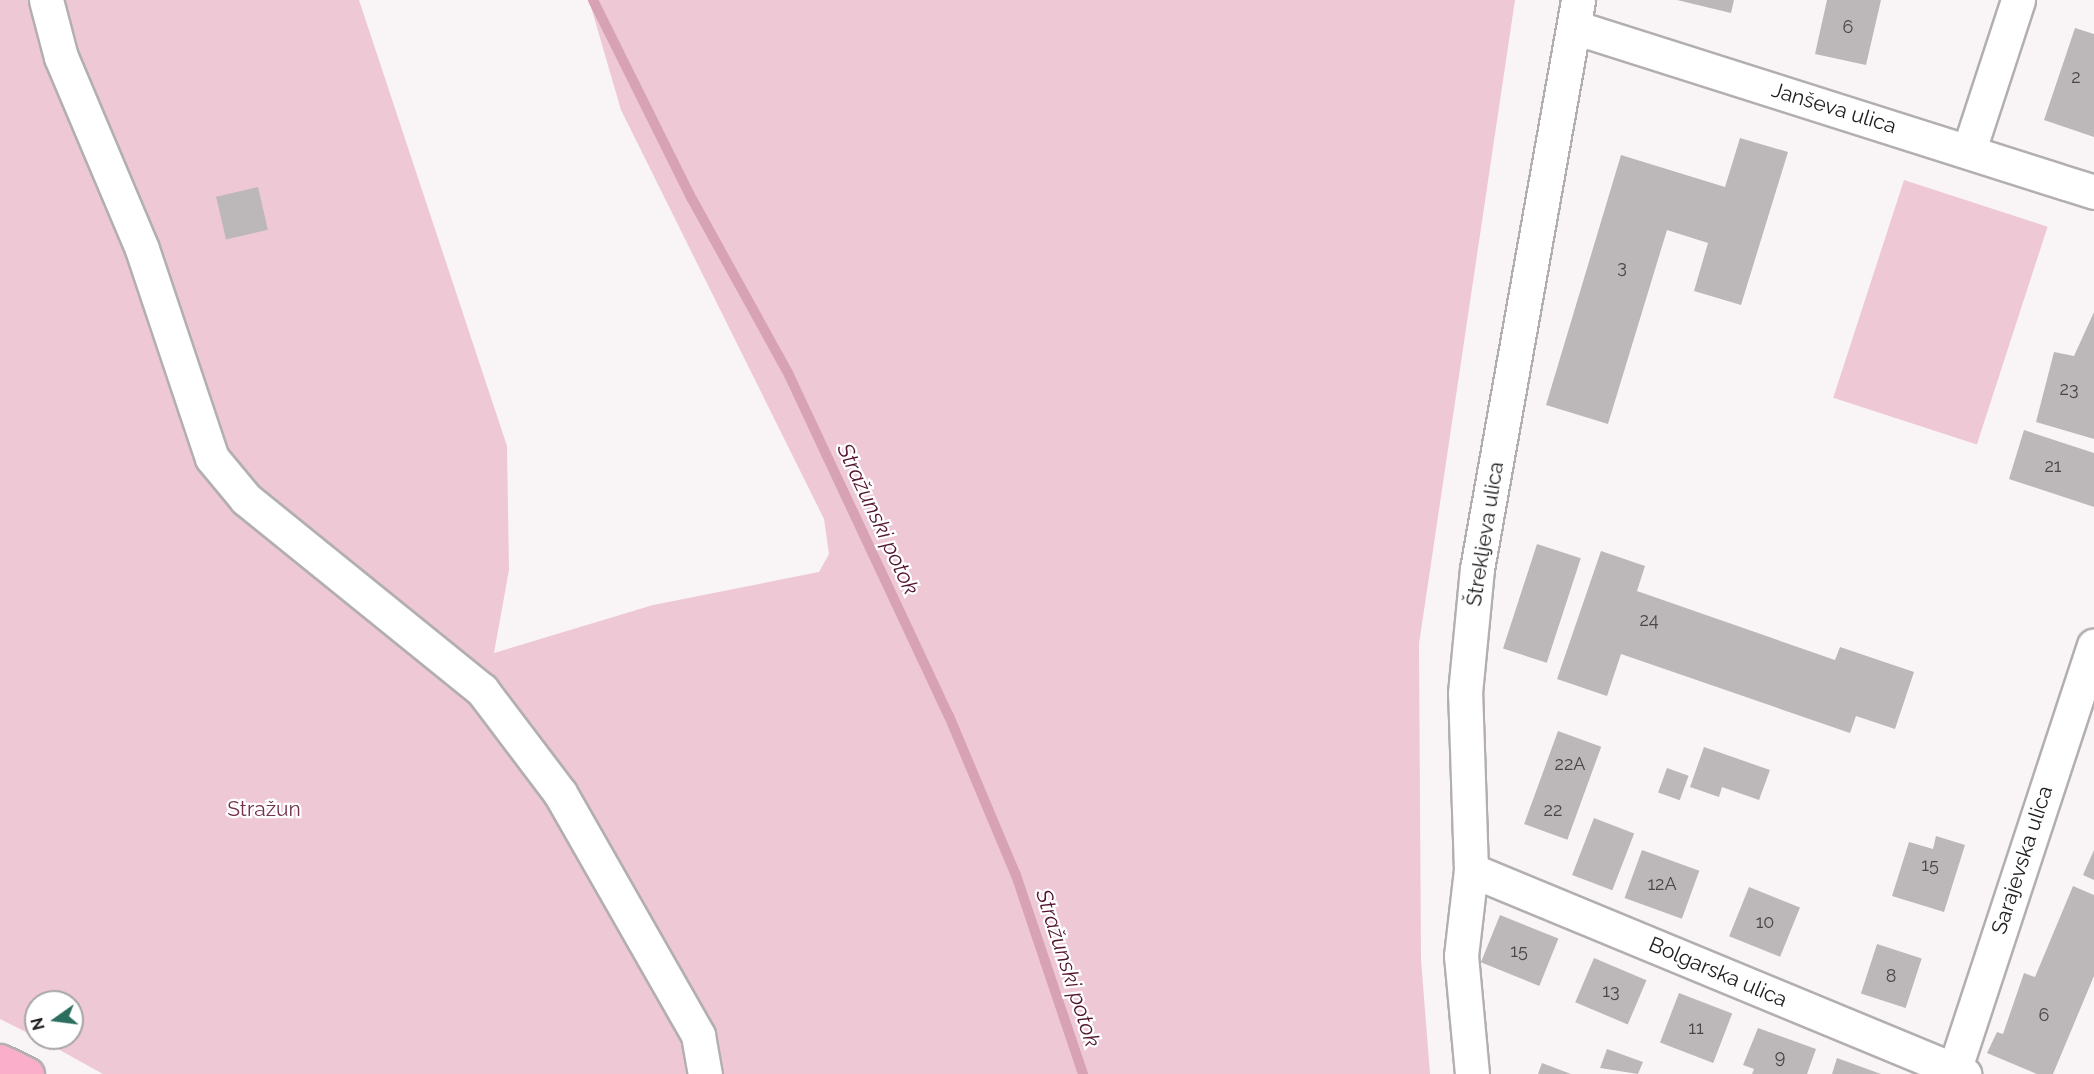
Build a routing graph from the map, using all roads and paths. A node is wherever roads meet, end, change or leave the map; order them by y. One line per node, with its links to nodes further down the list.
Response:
1 (46, 0): 11 (street)
2 (2018, 0): 4 (street)
3 (1576, 13): 4 (street, Janševa ulica); 7 (street, Štrekljeva ulica)
4 (1969, 150): 5 (street, Janševa ulica)
5 (2094, 192)
6 (2094, 646): 9 (street, Sarajevska ulica)
7 (1471, 870): 9 (street, Bolgarska ulica); 12 (street, Štrekljeva ulica)
8 (0, 1061): 10 (highway)
9 (1957, 1073)
10 (27, 1074)
11 (705, 1074)
12 (1472, 1074)

